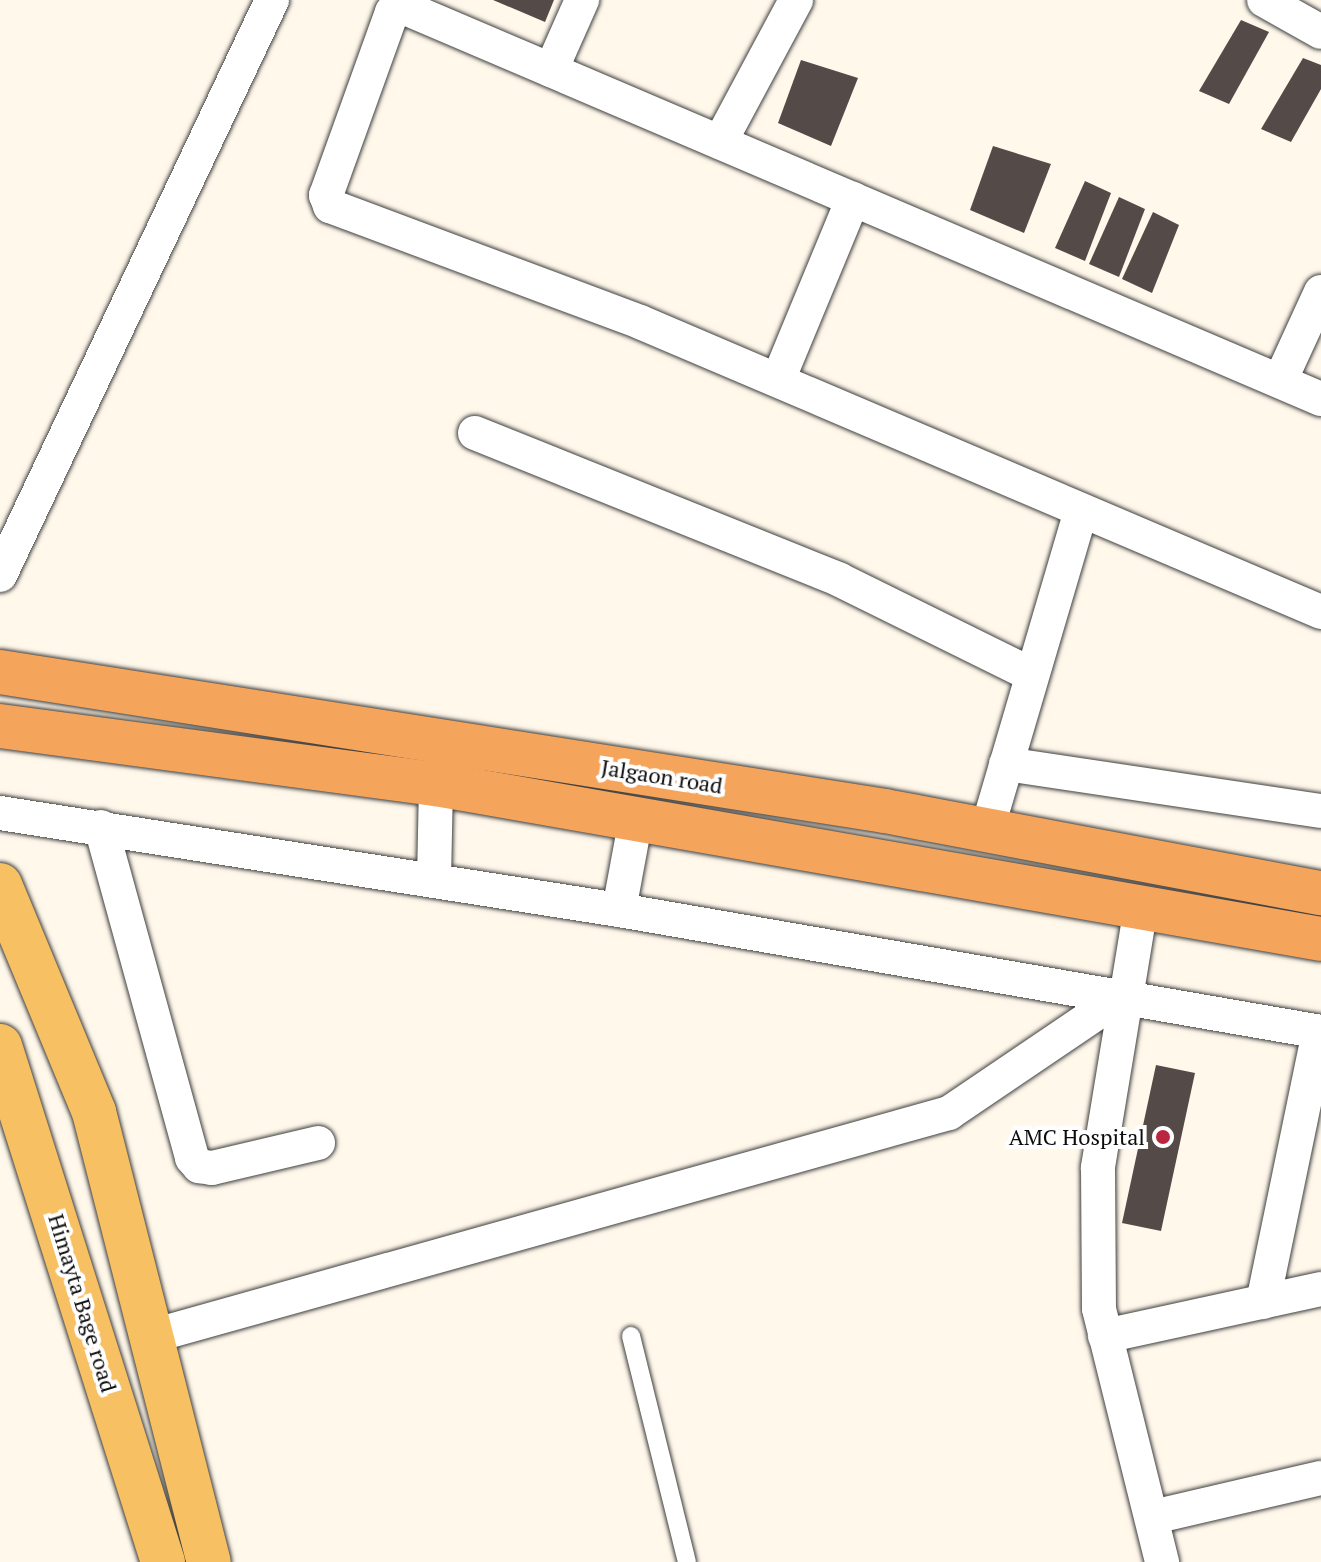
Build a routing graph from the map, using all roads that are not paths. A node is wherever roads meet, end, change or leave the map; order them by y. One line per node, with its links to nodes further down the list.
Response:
1 (272, 0): 15 (street)
2 (582, 0): 6 (street)
3 (796, 0): 7 (street)
4 (1264, 0): 5 (street)
5 (1321, 32)
6 (551, 70): 7 (street); 10 (street)
7 (720, 142): 8 (street)
8 (853, 199): 10 (street); 11 (street)
9 (1321, 292): 11 (street)
10 (778, 380): 14 (street)
11 (1280, 381): 12 (street)
12 (1321, 399)
13 (475, 433): 18 (street)
14 (1081, 511): 16 (street); 18 (street)
15 (0, 575)
16 (1321, 612)
17 (0, 672): 26 (highway, Jalgaon road)
18 (1032, 675): 20 (street)
19 (0, 726): 21 (highway, Jalgaon road)
20 (1006, 764): 22 (street); 26 (street)
21 (436, 784): 24 (highway, Jalgaon road); 27 (street)
22 (1321, 811)
23 (0, 813): 25 (street)
24 (636, 818): 30 (highway, Jalgaon road); 31 (street)
25 (101, 827): 27 (street); 36 (street)
26 (987, 830): 29 (highway, Jalgaon road)
27 (434, 880): 31 (street)
28 (0, 885): 39 (main road)
29 (1321, 893)
30 (1141, 907): 32 (highway, Jalgaon road); 33 (street)
31 (619, 910): 33 (street)
32 (1321, 939)
33 (1123, 995): 34 (street); 39 (street); 41 (street)
34 (1320, 1032): 38 (street)
35 (0, 1046): 44 (main road, Himayta Bage road)
36 (318, 1143)
37 (1321, 1289): 38 (street)
38 (1263, 1302): 41 (street)
39 (152, 1336): 45 (main road)
40 (631, 1336): 46 (lane)
41 (1105, 1336): 43 (street)
42 (1321, 1478): 43 (street)
43 (1153, 1517): 47 (street)
44 (163, 1562)
45 (209, 1562)
46 (687, 1562)
47 (1162, 1562)

